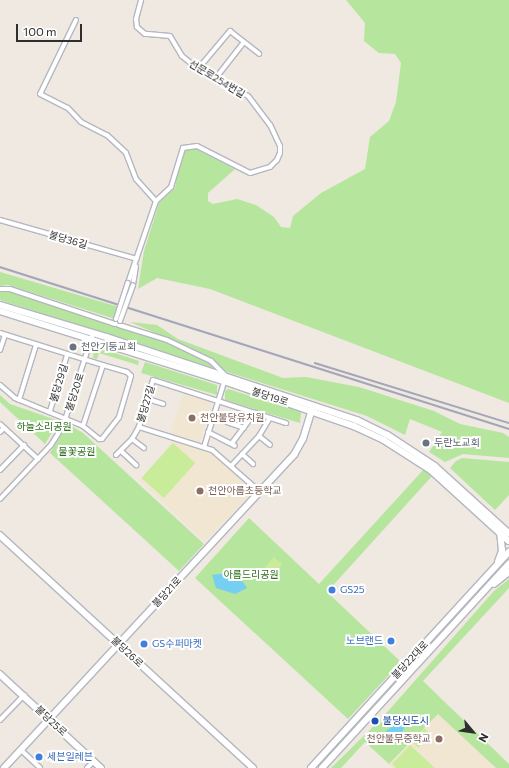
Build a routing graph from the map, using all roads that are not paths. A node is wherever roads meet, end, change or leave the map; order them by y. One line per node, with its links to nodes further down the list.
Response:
1 (141, 0): 5 (street, 선문로254번길)
2 (76, 20): 7 (street)
3 (244, 42): 4 (street); 5 (street); 6 (street)
4 (259, 54)
5 (198, 70): 6 (street, 선문로254번길)
6 (215, 79): 7 (street, 선문로254번길)
7 (156, 201): 9 (street, 선문로254번길)
8 (0, 220): 9 (street, 불당36길)
9 (137, 259): 13 (street, 선문로254번길, bridge)
10 (0, 289): 13 (street)
11 (0, 305): 16 (street, 불당19로)
12 (0, 311): 16 (street, 불당19로)
13 (118, 320): 22 (street)
14 (0, 333): 15 (street, 불당29길)
15 (5, 334): 17 (street, 불당29길); 18 (street)
16 (92, 336): 20 (street, 불당20로); 22 (street, 불당19로)
17 (36, 345): 19 (street, 불당29길); 25 (street)
18 (0, 350)
19 (67, 355): 20 (street, 불당29길); 29 (street, 불당29길)
20 (85, 360): 21 (street, 불당29길); 31 (street, 불당20로)
21 (103, 365): 36 (street); 36 (street, 불당29길)
22 (225, 379): 26 (street); 28 (street, 불당19로)
23 (0, 385): 25 (street, 불당29길)
24 (148, 399): 26 (street, 불당27길); 27 (street); 37 (street, 불당27길)
25 (19, 400): 29 (street, 불당29길)
26 (218, 401): 30 (street, 불당27길); 41 (street)
27 (163, 404)
28 (313, 408): 56 (street, 불당19로); 57 (street, 불당21로)
29 (50, 411): 31 (street, 불당29길)
30 (255, 413): 32 (street, 불당27길); 39 (street)
31 (67, 418): 36 (street, 불당29길); 51 (street, 불당20로)
32 (270, 418): 34 (street, 불당27길); 42 (street)
33 (227, 422): 39 (street)
34 (286, 423)
35 (0, 424): 38 (street)
36 (83, 426)
37 (139, 427): 43 (street); 46 (street, 불당27길)
38 (4, 428): 40 (street); 44 (street)
39 (244, 428): 41 (street)
40 (0, 432)
41 (208, 432): 46 (street)
42 (259, 436): 45 (street); 49 (street)
43 (132, 439): 47 (street); 48 (street)
44 (24, 445): 51 (street); 55 (street)
45 (270, 445)
46 (204, 447): 54 (street, 불당27길)
47 (144, 448)
48 (121, 451): 50 (street); 53 (street)
49 (242, 454): 52 (street); 54 (street)
50 (116, 455)
51 (38, 459): 58 (street, 불당20로)
52 (253, 464)
53 (136, 465)
54 (231, 466): 57 (street, 불당27길)
55 (0, 470)
56 (443, 476): 59 (street, 불당19로); 60 (street, 불당19로)
57 (260, 492): 68 (street, 불당21로)
58 (0, 499)
59 (500, 532): 62 (street, 불당19로); 65 (street)
60 (509, 533)
61 (0, 535): 68 (street, 불당26로)
62 (509, 541)
63 (509, 552): 65 (street, 불당22대로)
64 (509, 564): 67 (street, 불당22대로)
65 (496, 566): 80 (street, 불당22대로)
66 (509, 572): 67 (street)
67 (488, 587): 81 (street, 불당22대로)
68 (119, 644): 72 (street, 불당21로); 79 (street, 불당26로)
69 (0, 674): 70 (street, 불당25로)
70 (24, 695): 71 (street); 72 (street, 불당25로)
71 (1, 717)
72 (49, 719): 73 (street, 불당21로); 74 (street, 불당25로)
73 (21, 750): 75 (street, 불당21로); 76 (street)
74 (94, 761): 77 (street); 78 (street, 불당25로)
75 (4, 768)
76 (40, 768)
77 (87, 768)
78 (101, 768)
79 (253, 768)
80 (310, 768)
81 (322, 768)

